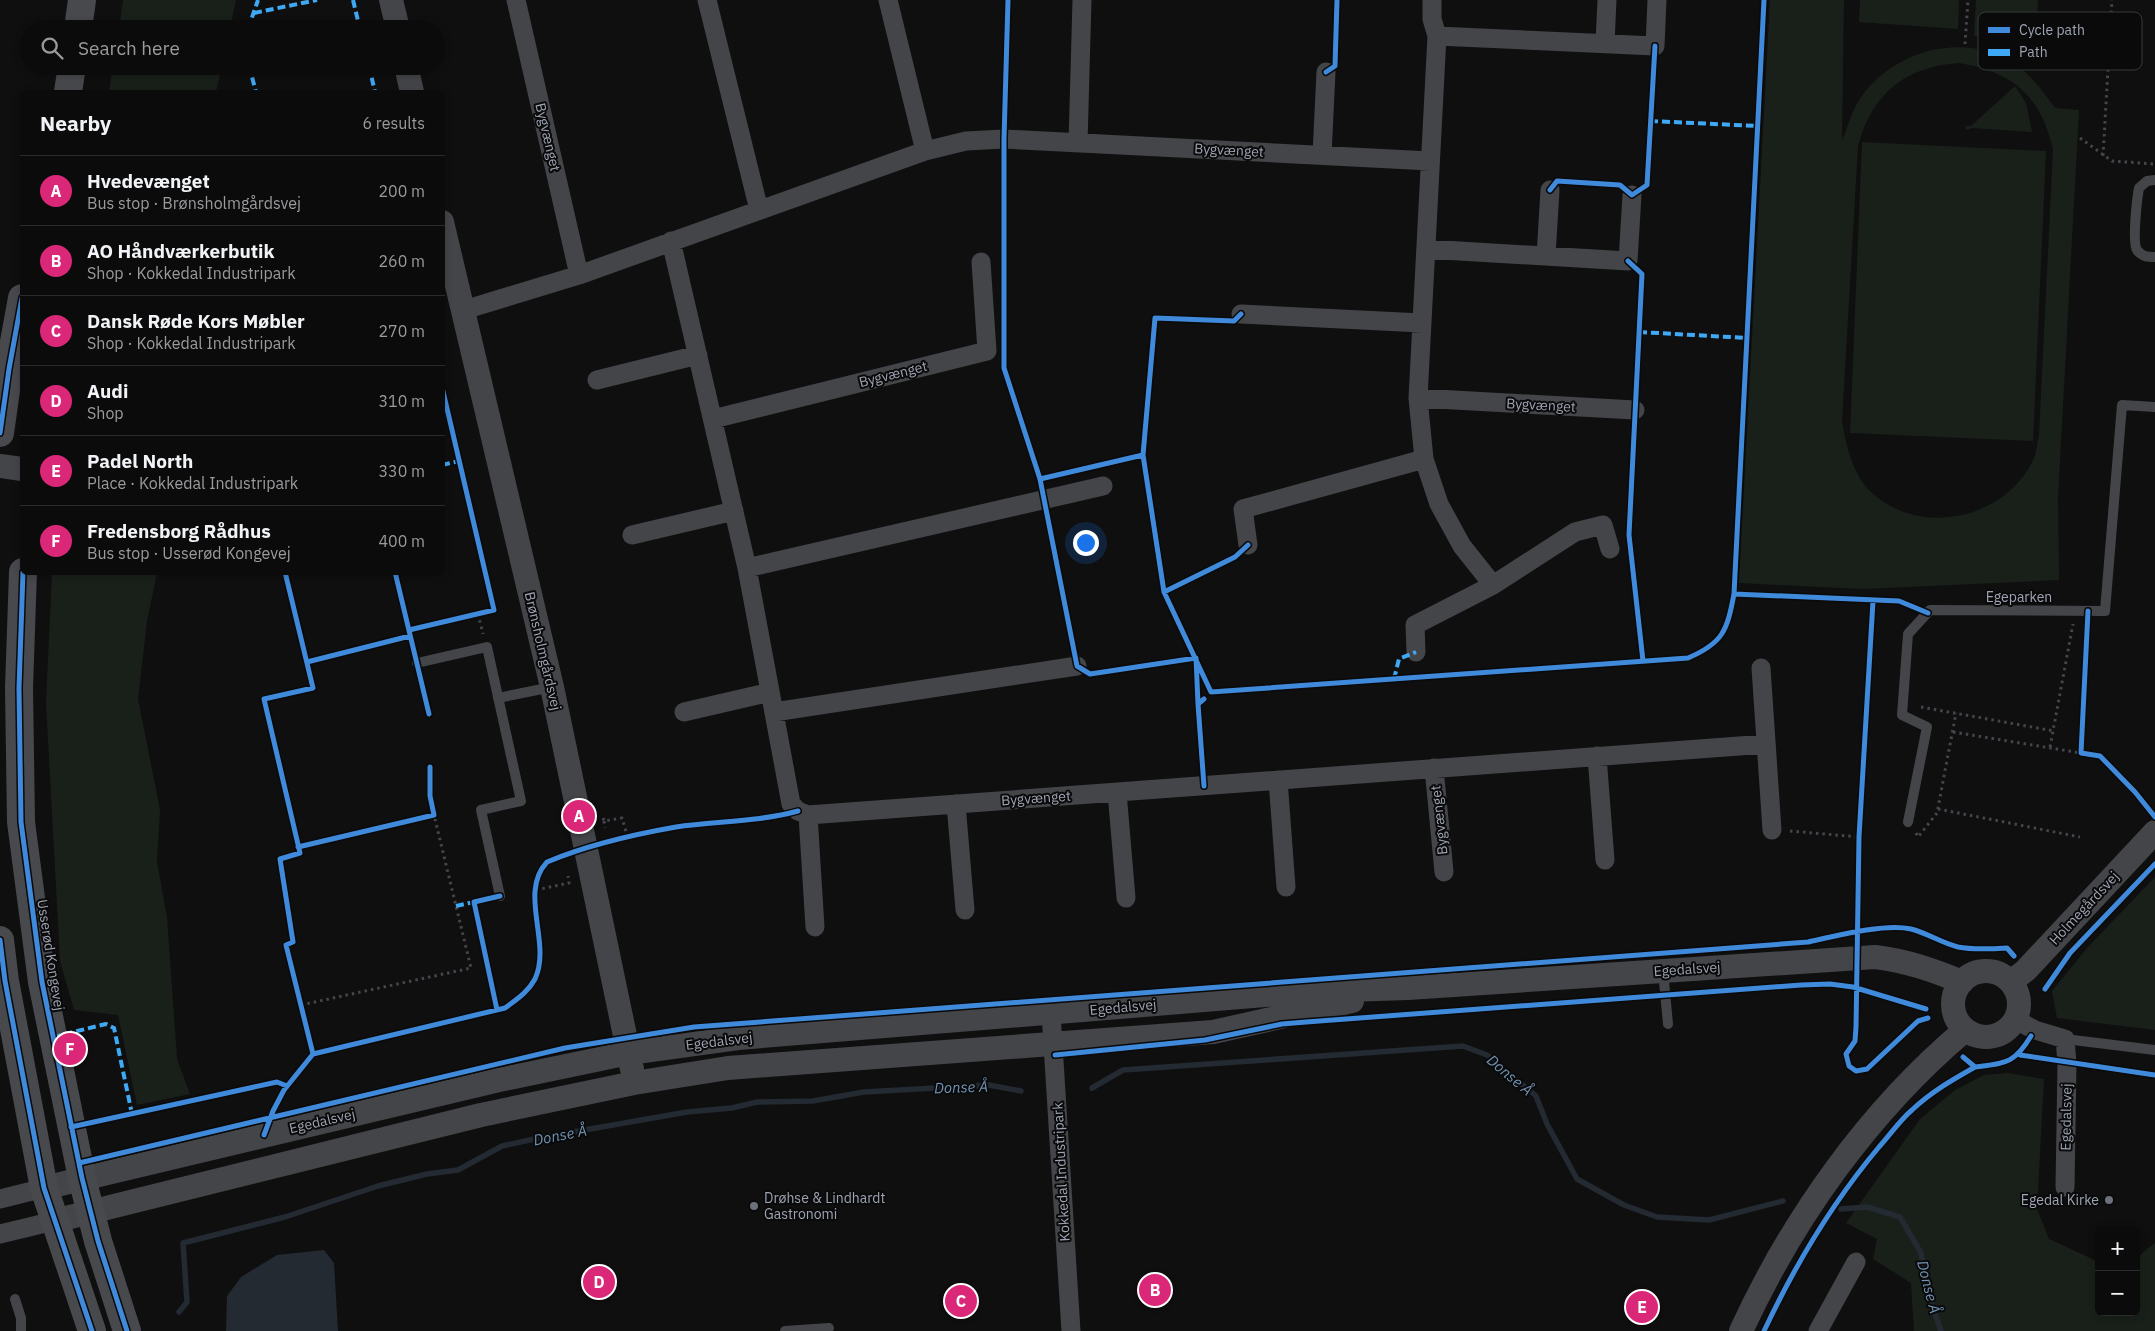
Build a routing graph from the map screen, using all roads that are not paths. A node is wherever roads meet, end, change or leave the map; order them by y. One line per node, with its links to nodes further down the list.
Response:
1 (82, 0): 10 (main road)
2 (391, 0): 11 (street)
3 (516, 0): 33 (street, Bygvænget)
4 (707, 0): 26 (street)
5 (888, 0): 20 (street)
6 (1082, 0): 19 (street)
7 (1432, 0): 12 (street)
8 (1607, 0): 13 (street)
9 (1657, 0): 13 (street)
10 (79, 20)
11 (396, 20)
12 (1437, 36): 13 (street); 22 (street)
13 (1605, 44)
14 (1326, 72): 21 (street)
15 (71, 75): 17 (main road)
16 (408, 75): 18 (street)
17 (68, 90)
18 (412, 90)
19 (1078, 143): 20 (street, Bygvænget); 21 (street, Bygvænget)
20 (925, 151): 26 (street, Bygvænget)
21 (1322, 155): 22 (street, Bygvænget)
22 (1430, 161): 29 (street)
23 (2155, 180): 31 (lane)
24 (1550, 190): 30 (street)
25 (1632, 195): 30 (street)
26 (759, 210): 28 (street, Bygvænget)
27 (445, 234): 35 (street, Brønsholmgårdsvej)
28 (671, 241): 33 (street, Bygvænget); 38 (street)
29 (1426, 249): 30 (street); 37 (street)
30 (1546, 256)
31 (2155, 257)
32 (981, 262): 43 (street, Bygvænget)
33 (579, 275): 35 (street, Bygvænget)
34 (20, 309): 44 (main road)
35 (464, 310): 60 (street, Brønsholmgårdsvej)
36 (1241, 314): 37 (street)
37 (1422, 323): 40 (street)
38 (698, 355): 39 (street); 43 (street)
39 (597, 380)
40 (1418, 398): 42 (street, Bygvænget); 45 (street)
41 (2155, 407): 72 (lane, Egeparken)
42 (1635, 410)
43 (712, 419): 49 (street)
44 (0, 433)
45 (1424, 459): 51 (street); 55 (street)
46 (0, 466): 47 (street)
47 (20, 469)
48 (1103, 486): 53 (street)
49 (734, 511): 50 (street); 53 (street)
50 (632, 535)
51 (1248, 545)
52 (1610, 549): 55 (street)
53 (747, 568): 61 (street)
54 (24, 575): 97 (main road, Usserød Kongevej)
55 (1493, 585): 56 (street)
56 (1416, 652)
57 (417, 663): 62 (lane)
58 (1077, 666): 64 (street)
59 (1761, 668): 65 (street)
60 (552, 686): 62 (lane); 95 (street, Brønsholmgårdsvej)
61 (770, 692): 63 (street); 64 (street)
62 (498, 698): 78 (lane)
63 (684, 712)
64 (774, 712): 71 (street)
65 (1766, 744): 66 (street, Bygvænget); 73 (street)
66 (1597, 756): 67 (street, Bygvænget); 75 (street)
67 (1434, 768): 68 (street, Bygvænget); 76 (street, Bygvænget)
68 (1278, 780): 69 (street, Bygvænget); 77 (street)
69 (1116, 792): 70 (street, Bygvænget); 79 (street)
70 (956, 804): 71 (street, Bygvænget); 80 (street)
71 (808, 815): 81 (street)
72 (1908, 822)
73 (1780, 831)
74 (2155, 832): 85 (street, Holmegårdsvej)
75 (1604, 860)
76 (1444, 872)
77 (1286, 887)
78 (500, 896)
79 (1126, 898)
80 (965, 910)
81 (815, 926)
82 (0, 940): 99 (main road)
83 (1663, 971): 84 (street, Egedalsvej); 86 (street, Egedalsvej); 90 (lane)
84 (1962, 982): 85 (street); 91 (street)
85 (2011, 982): 89 (street)
86 (1408, 988): 87 (street, Egedalsvej); 93 (street, Egedalsvej)
87 (1263, 996): 88 (street, Egedalsvej); 93 (street)
88 (1051, 1013): 93 (street, Kokkedal Industripark); 95 (street, Egedalsvej)
89 (2016, 1020): 91 (street); 92 (street)
90 (1668, 1024)
91 (1965, 1030): 112 (street)
92 (2065, 1039): 94 (lane); 98 (street, Egedalsvej)
93 (1054, 1044): 96 (street, Egedalsvej); 111 (street, Kokkedal Industripark)
94 (2155, 1050)
95 (629, 1053): 96 (street, Brønsholmgårdsvej); 97 (street, Egedalsvej)
96 (634, 1083): 101 (street, Egedalsvej)
97 (82, 1178): 99 (street, Egedalsvej); 101 (main road, Usserød Kongevej)
98 (2065, 1187)
99 (44, 1188): 100 (street); 102 (main road)
100 (0, 1199)
101 (91, 1212): 102 (street, Egedalsvej); 109 (main road, Usserød Kongevej)
102 (54, 1221): 103 (street); 108 (main road)
103 (0, 1234)
104 (1856, 1262): 113 (street)
105 (16, 1299): 107 (lane)
106 (829, 1328): 110 (lane)
107 (21, 1331)
108 (92, 1331)
109 (127, 1331)
110 (784, 1331)
111 (1071, 1331)
112 (1741, 1331)
113 (1818, 1331)

